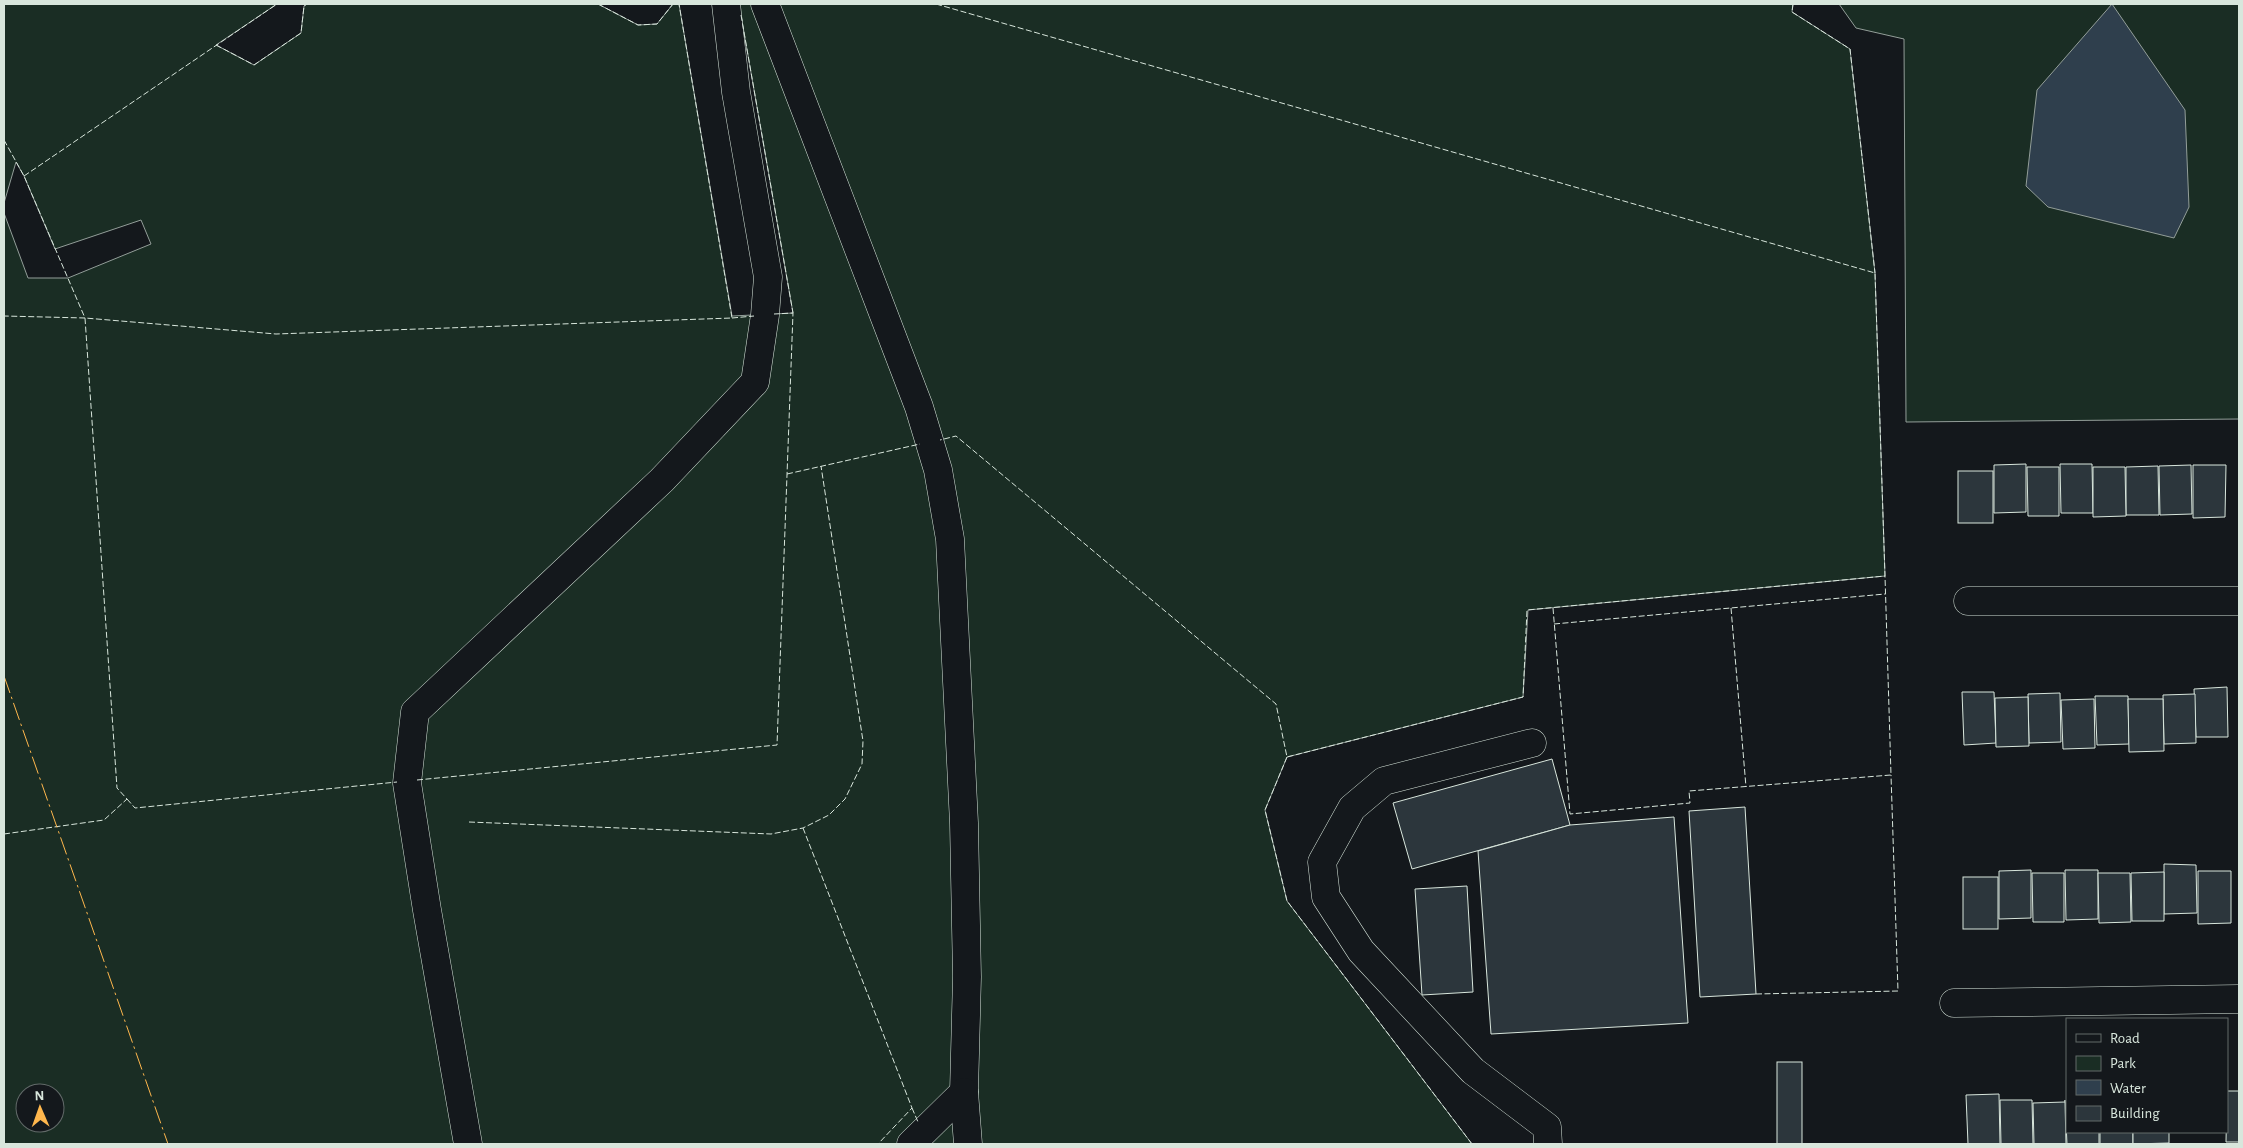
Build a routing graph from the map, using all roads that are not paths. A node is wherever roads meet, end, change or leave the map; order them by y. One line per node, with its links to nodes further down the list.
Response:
1 (726, 4): 9 (lane)
2 (765, 4): 8 (lane)
3 (1968, 600): 4 (lane)
4 (2239, 601)
5 (1532, 743): 12 (lane)
6 (2239, 1000): 7 (lane)
7 (1954, 1003)
8 (964, 1092): 10 (lane); 11 (lane)
9 (468, 1144)
10 (911, 1144)
11 (968, 1144)
12 (1548, 1144)

